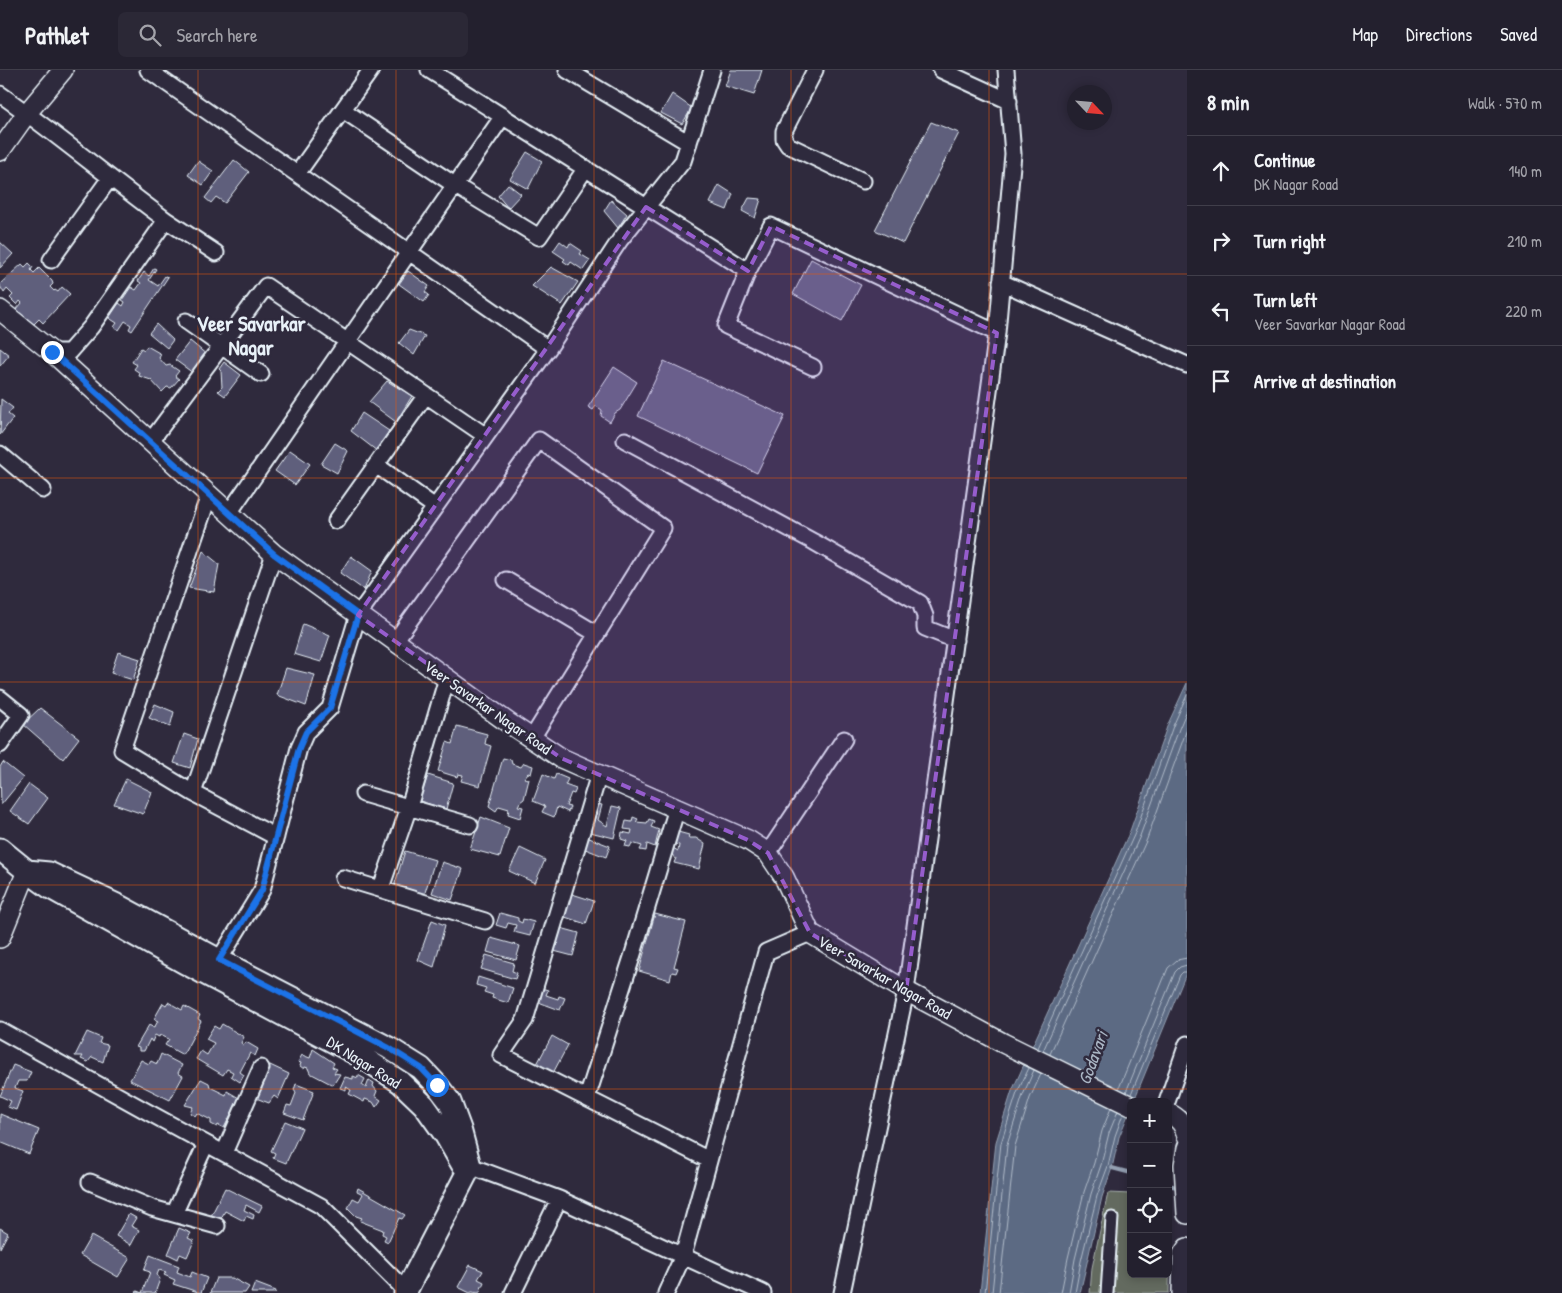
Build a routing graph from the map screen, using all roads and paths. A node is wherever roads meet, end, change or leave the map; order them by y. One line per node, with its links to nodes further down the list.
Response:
1 (63, 70): 13 (street)
2 (148, 70): 18 (street)
3 (371, 70): 12 (street)
4 (429, 70): 14 (street)
5 (567, 70): 15 (street)
6 (815, 70): 20 (street)
7 (941, 70): 11 (street)
8 (1006, 70): 11 (street)
9 (710, 71): 15 (street)
10 (0, 94): 13 (street)
11 (1009, 101): 28 (street)
12 (343, 110): 18 (street); 21 (street)
13 (27, 113): 16 (street); 19 (street)
14 (503, 116): 17 (street); 21 (street)
15 (689, 143): 22 (street)
16 (0, 150)
17 (586, 168): 21 (street); 22 (street)
18 (297, 174): 24 (street)
19 (110, 178): 23 (street); 26 (street)
20 (863, 181)
21 (456, 185): 24 (street)
22 (646, 207): 27 (street); 34 (street)
23 (166, 220): 25 (street); 35 (street)
24 (409, 252): 32 (street); 34 (street)
25 (216, 253)
26 (51, 260)
27 (748, 271): 31 (street); 37 (street)
28 (1001, 282): 31 (street); 36 (street)
29 (0, 310): 35 (street, Veer Savarkar Nagar Road)
30 (186, 321): 33 (street)
31 (997, 333): 54 (street)
32 (347, 342): 33 (street); 39 (street); 48 (street)
33 (222, 346): 38 (street); 42 (street)
34 (548, 349): 40 (street)
35 (52, 352): 42 (street, Veer Savarkar Nagar Road)
36 (1187, 365)
37 (813, 367)
38 (261, 374)
39 (426, 396): 40 (street); 44 (street)
40 (486, 436): 47 (street)
41 (625, 440): 54 (street)
42 (150, 442): 46 (street, Veer Savarkar Nagar Road)
43 (0, 454): 45 (street)
44 (376, 465): 47 (street); 49 (street)
45 (43, 490)
46 (209, 494): 48 (street, Veer Savarkar Nagar Road); 62 (street)
47 (435, 507): 52 (street)
48 (229, 513): 50 (street, Veer Savarkar Nagar Road)
49 (336, 521)
50 (274, 554): 52 (street, Veer Savarkar Nagar Road); 62 (street)
51 (506, 580): 53 (street)
52 (358, 615): 55 (street, Veer Savarkar Nagar Road); 67 (street)
53 (597, 634): 55 (street); 58 (street)
54 (955, 640): 77 (street)
55 (395, 641): 56 (street, Veer Savarkar Nagar Road)
56 (447, 678): 58 (street, Veer Savarkar Nagar Road); 64 (street)
57 (0, 698): 60 (street)
58 (532, 738): 61 (street, Veer Savarkar Nagar Road)
59 (844, 739): 69 (street)
60 (0, 745)
61 (599, 774): 65 (street, Veer Savarkar Nagar Road); 81 (street)
62 (193, 793): 67 (street)
63 (363, 794): 64 (street)
64 (409, 807): 66 (street); 72 (street)
65 (677, 808): 69 (street, Veer Savarkar Nagar Road); 81 (street)
66 (470, 825)
67 (276, 837): 76 (street)
68 (0, 849): 70 (main road)
69 (768, 853): 74 (street, Veer Savarkar Nagar Road)
70 (26, 871): 75 (street); 76 (main road, DK Nagar Road); 90 (main road, DK Nagar Road)
71 (343, 878): 72 (street)
72 (381, 888): 73 (street)
73 (485, 921)
74 (810, 933): 77 (street, Veer Savarkar Nagar Road); 89 (street)
75 (0, 938)
76 (219, 960): 90 (main road, DK Nagar Road)
77 (906, 991): 83 (street, Veer Savarkar Nagar Road); 103 (street)
78 (0, 1030): 86 (street)
79 (1187, 1044): 82 (street)
80 (260, 1068): 87 (street)
81 (587, 1098): 89 (street)
82 (1168, 1098)
83 (1127, 1104)
84 (1172, 1115): 85 (street)
85 (1187, 1136)
86 (206, 1144): 87 (street); 93 (street)
87 (224, 1153): 99 (street)
88 (1185, 1156): 94 (street)
89 (709, 1160): 98 (street)
90 (469, 1170): 92 (street); 99 (main road)
91 (90, 1182): 93 (street)
92 (559, 1199): 98 (street); 101 (street)
93 (174, 1214): 96 (street)
94 (1187, 1214)
95 (1112, 1218): 104 (street)
96 (217, 1226)
97 (1187, 1248): 105 (street)
98 (683, 1256): 100 (street); 102 (street)
99 (405, 1292)
100 (757, 1292)
101 (513, 1293)
102 (666, 1293)
103 (842, 1293)
104 (1106, 1293)
105 (1182, 1293)

